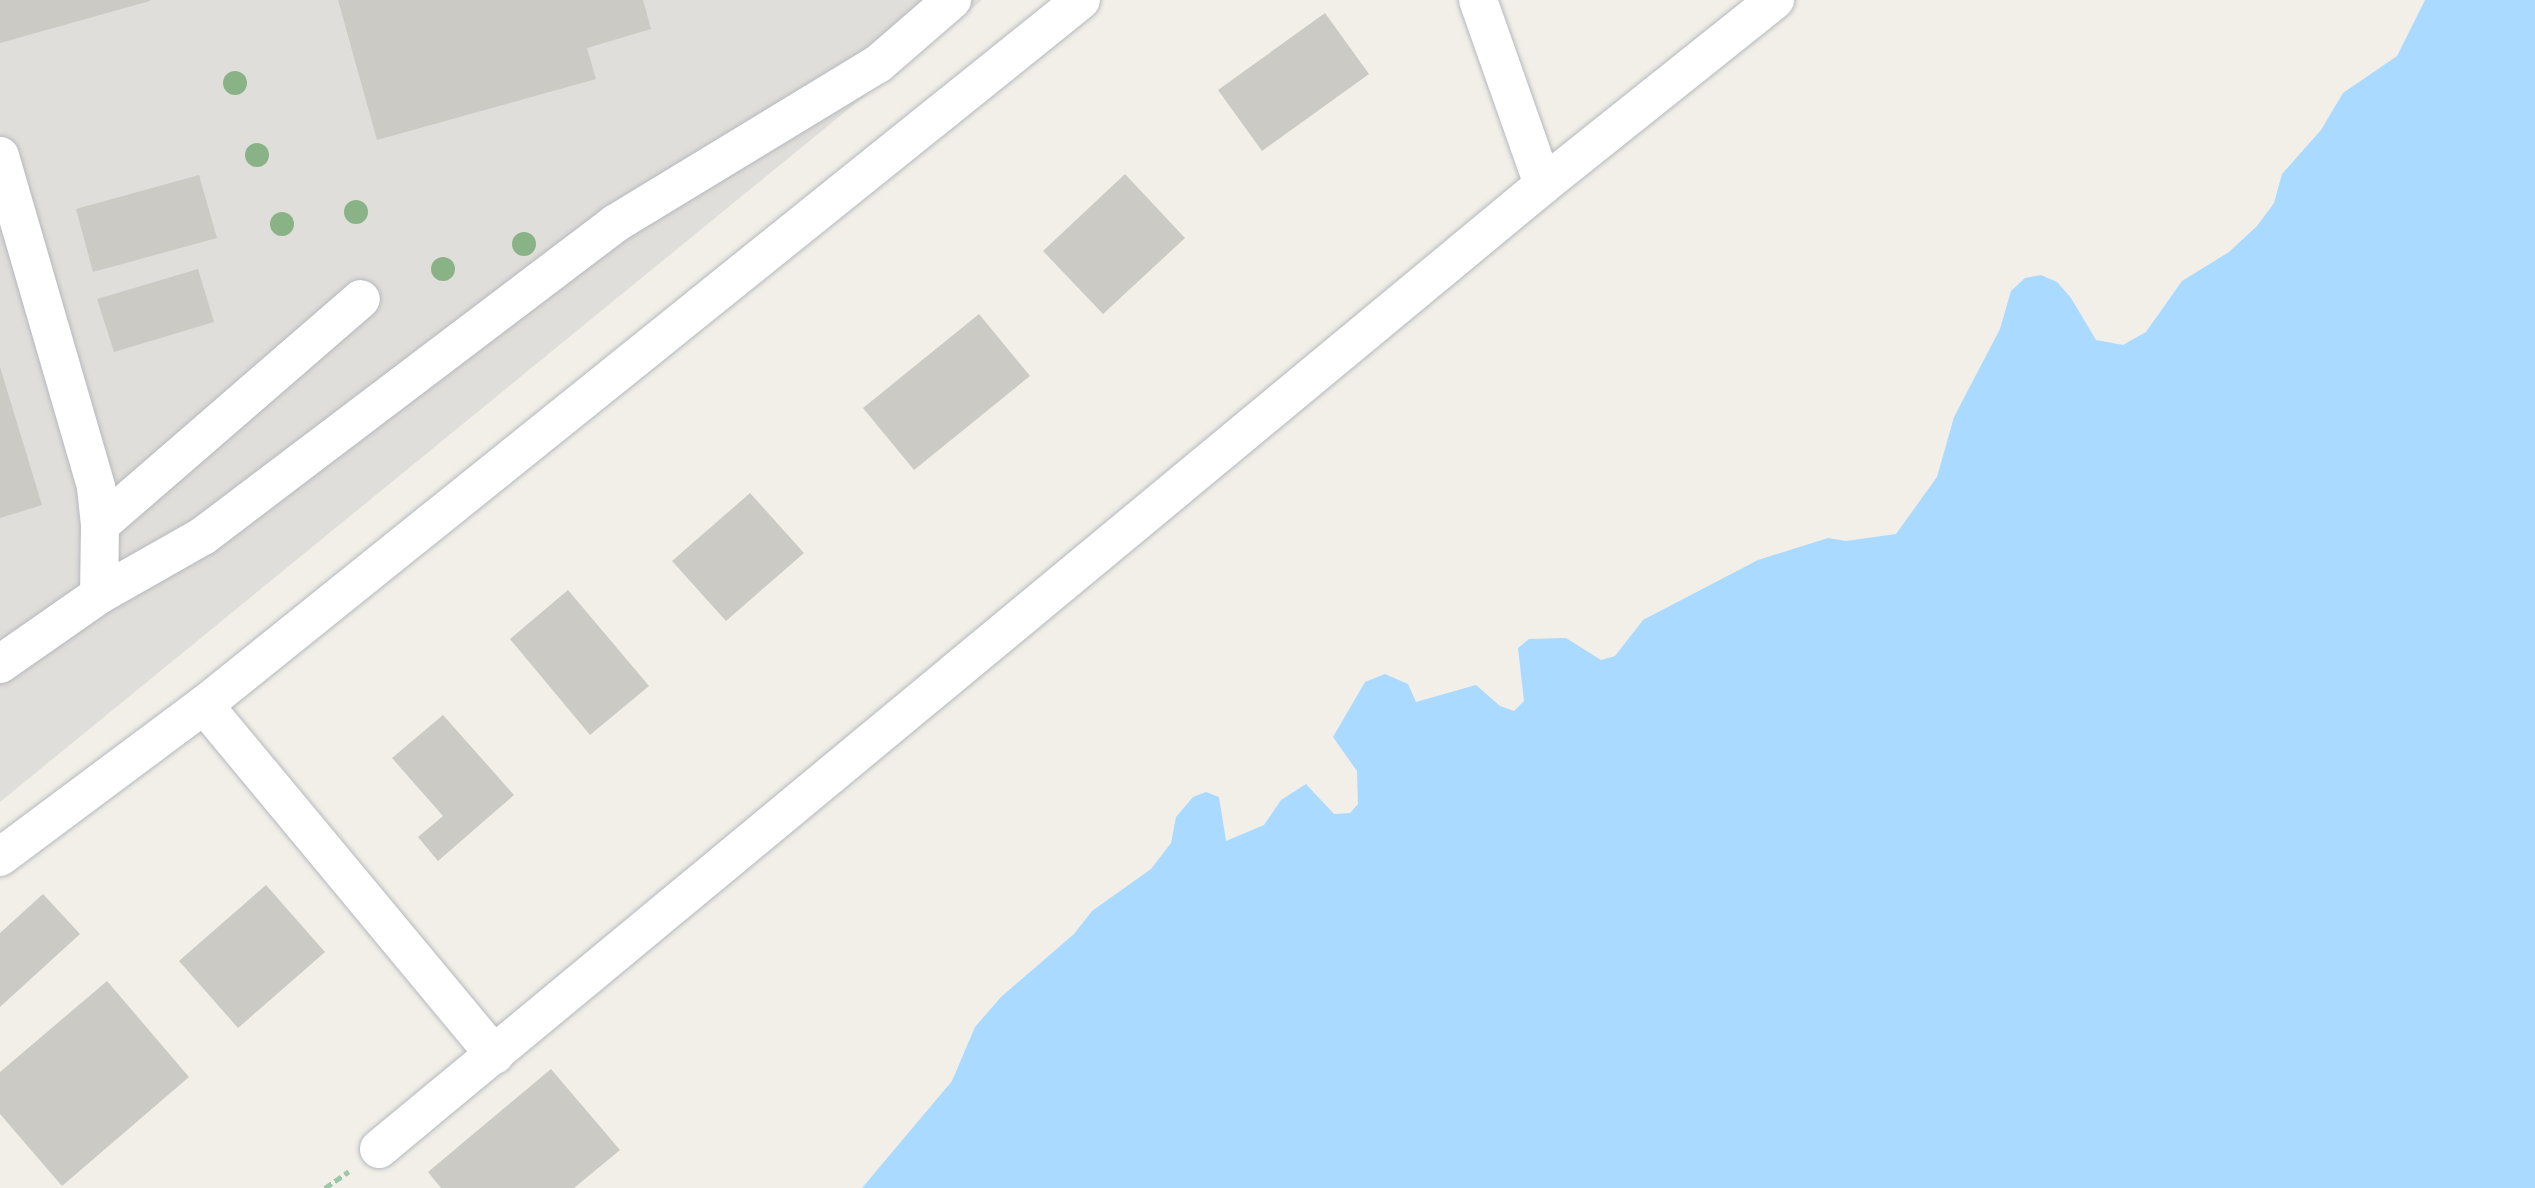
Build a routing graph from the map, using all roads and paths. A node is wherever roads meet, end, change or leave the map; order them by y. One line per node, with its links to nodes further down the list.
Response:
1 (952, 0): 9 (street)
2 (1081, 0): 11 (street)
3 (1478, 0): 6 (street)
4 (1775, 0): 6 (street)
5 (0, 156): 8 (street)
6 (1543, 185): 13 (street)
7 (361, 299): 8 (street)
8 (100, 525): 9 (street)
9 (99, 595): 10 (street)
10 (0, 664)
11 (204, 705): 12 (street); 13 (street)
12 (0, 857)
13 (495, 1055): 14 (street)
14 (379, 1149)

